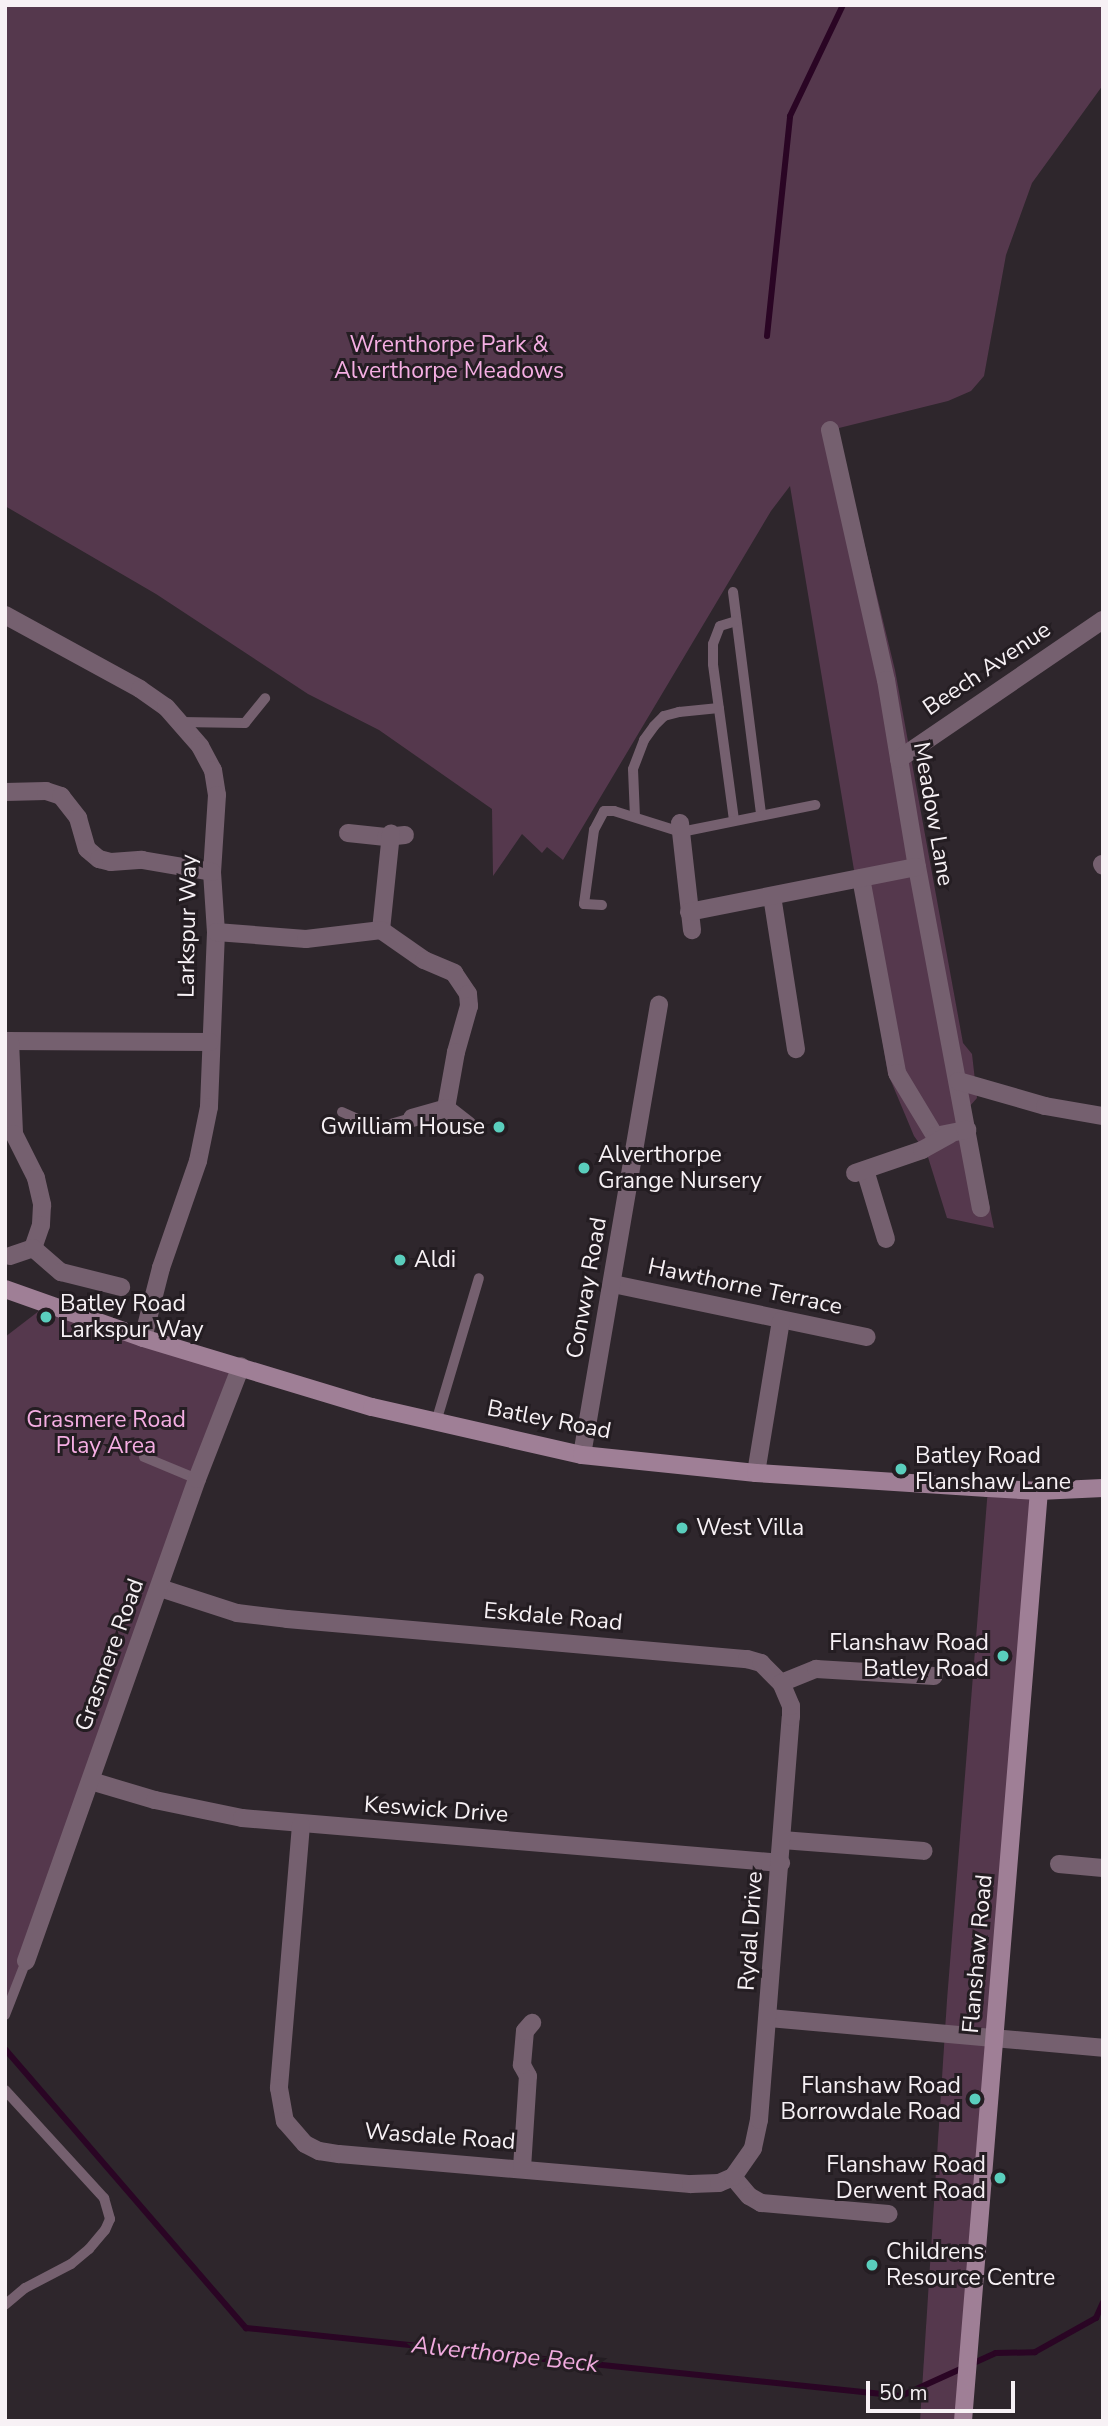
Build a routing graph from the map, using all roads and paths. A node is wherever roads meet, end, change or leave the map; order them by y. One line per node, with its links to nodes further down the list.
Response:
1 (830, 430): 9 (street, Meadow Lane)
2 (733, 592): 5 (lane)
3 (5, 615): 8 (street, Larkspur Way)
4 (1103, 620): 9 (street, Beech Avenue)
5 (736, 621): 7 (lane); 12 (lane)
6 (265, 698): 8 (lane)
7 (719, 708): 13 (lane); 14 (lane)
8 (181, 722): 18 (street, Larkspur Way)
9 (899, 760): 17 (street, Meadow Lane)
10 (5, 792): 18 (street)
11 (815, 805): 12 (lane)
12 (761, 815): 14 (lane)
13 (635, 817): 15 (lane); 21 (lane)
14 (734, 820): 15 (lane)
15 (681, 827): 20 (street)
16 (348, 833): 22 (street)
17 (917, 867): 19 (street); 28 (street, Meadow Lane)
18 (212, 872): 23 (street, Larkspur Way)
19 (861, 878): 20 (street); 34 (street)
20 (772, 895): 27 (street)
21 (602, 905)
22 (381, 930): 23 (street); 29 (street)
23 (216, 932): 26 (street, Larkspur Way)
24 (659, 1005): 40 (street, Conway Road)
25 (8, 1041): 26 (street); 37 (street)
26 (210, 1042): 45 (street, Larkspur Way)
27 (796, 1053)
28 (958, 1081): 31 (street); 34 (street, Meadow Lane)
29 (446, 1108): 32 (street); 33 (street)
30 (342, 1112): 32 (lane)
31 (1103, 1116)
32 (412, 1118)
33 (468, 1125)
34 (961, 1131): 35 (street, Meadow Lane); 36 (street)
35 (981, 1208)
36 (886, 1239)
37 (33, 1248): 38 (street); 41 (street)
38 (10, 1256)
39 (479, 1278): 47 (lane)
40 (612, 1284): 43 (street, Hawthorne Terrace); 48 (street, Conway Road)
41 (121, 1287)
42 (5, 1289): 45 (street, Batley Road)
43 (781, 1321): 44 (street, Hawthorne Terrace); 50 (street)
44 (867, 1336)
45 (144, 1338): 46 (street, Batley Road)
46 (241, 1366): 47 (street, Batley Road); 51 (street, Grasmere Road)
47 (436, 1422): 48 (street, Batley Road)
48 (582, 1455): 50 (street, Batley Road)
49 (144, 1457): 51 (lane)
50 (757, 1472): 53 (street, Batley Road)
51 (197, 1479): 54 (street, Grasmere Road)
52 (1103, 1488): 53 (street, Batley Road)
53 (1039, 1491): 68 (street, Flanshaw Road)
54 (160, 1588): 56 (street, Eskdale Road); 57 (street, Grasmere Road)
55 (934, 1676): 56 (street)
56 (781, 1683): 59 (street, Rydal Drive)
57 (91, 1781): 58 (street, Keswick Drive); 64 (street, Grasmere Road)
58 (301, 1825): 61 (street, Keswick Drive); 71 (street, Wasdale Road)
59 (782, 1840): 60 (street); 61 (street, Rydal Drive)
60 (924, 1851)
61 (781, 1863): 66 (street, Rydal Drive)
62 (1059, 1864): 63 (street)
63 (1103, 1868)
64 (26, 1961): 65 (lane)
65 (5, 2015)
66 (769, 2018): 68 (street); 72 (street, Rydal Drive)
67 (532, 2023): 71 (street)
68 (995, 2037): 69 (street); 75 (street, Flanshaw Road)
69 (1103, 2048)
70 (5, 2090): 74 (lane)
71 (522, 2168): 72 (street, Wasdale Road)
72 (733, 2178): 73 (street)
73 (889, 2214)
74 (5, 2305)
75 (963, 2421)

